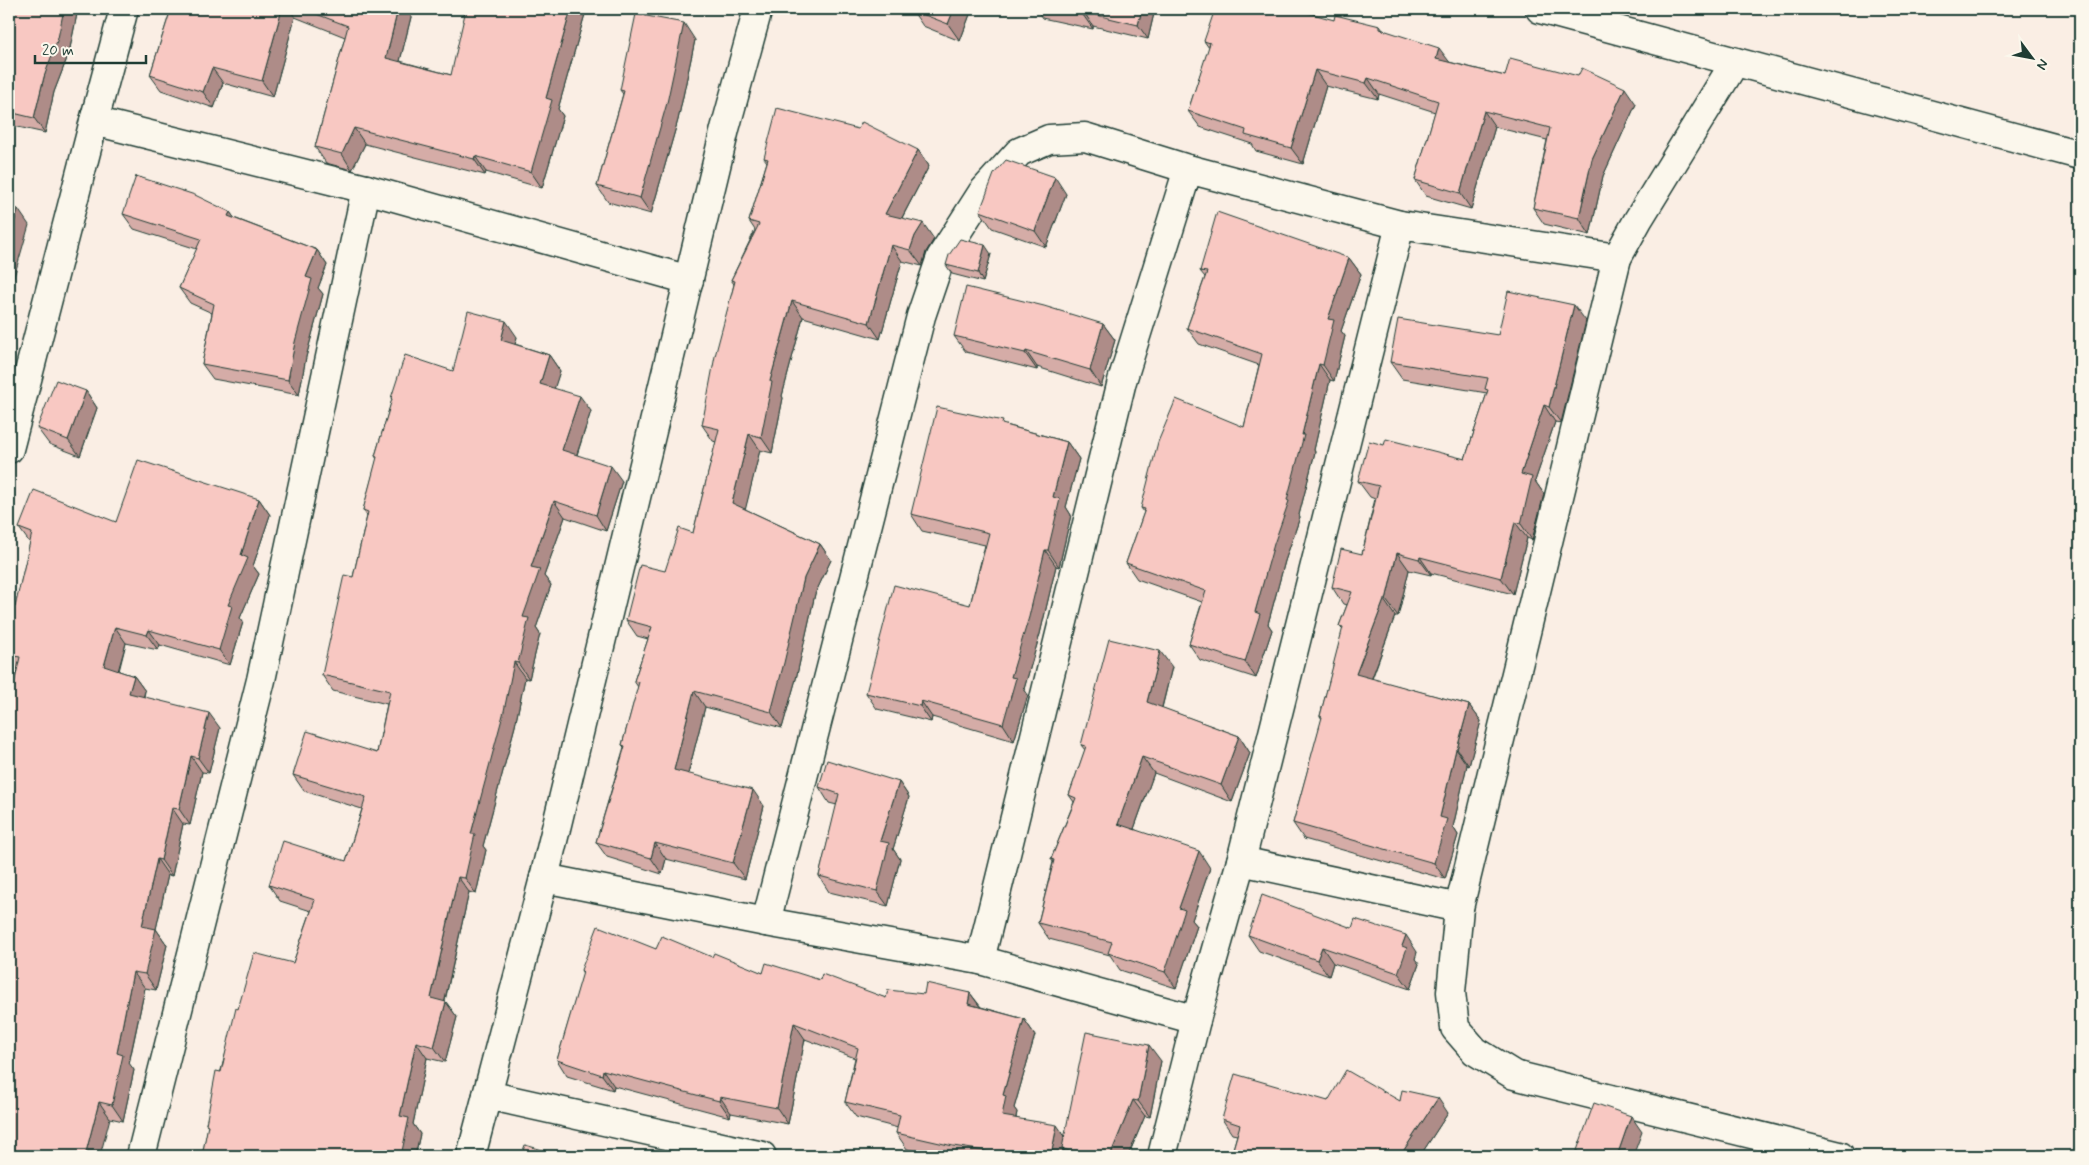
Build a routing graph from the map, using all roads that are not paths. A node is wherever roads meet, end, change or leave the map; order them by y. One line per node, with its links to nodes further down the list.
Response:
1 (124, 9): 5 (street)
2 (758, 9): 11 (street)
3 (1540, 9): 4 (street)
4 (1735, 62): 6 (street); 10 (street)
5 (94, 121): 8 (street); 12 (street)
6 (2080, 155)
7 (1188, 169): 9 (street); 16 (street); 17 (street)
8 (366, 189): 11 (street); 20 (street)
9 (1400, 225): 10 (street); 13 (street)
10 (1617, 258): 15 (street)
11 (689, 280): 14 (street)
12 (9, 449)
13 (1241, 861): 15 (street); 18 (street)
14 (544, 878): 16 (street); 19 (street)
15 (1460, 908): 24 (street)
16 (766, 922): 17 (street)
17 (980, 960): 18 (street)
18 (1196, 1020): 23 (street)
19 (487, 1095): 21 (street); 22 (street)
20 (141, 1156)
21 (471, 1156)
22 (762, 1156)
23 (1162, 1156)
24 (1840, 1156)

